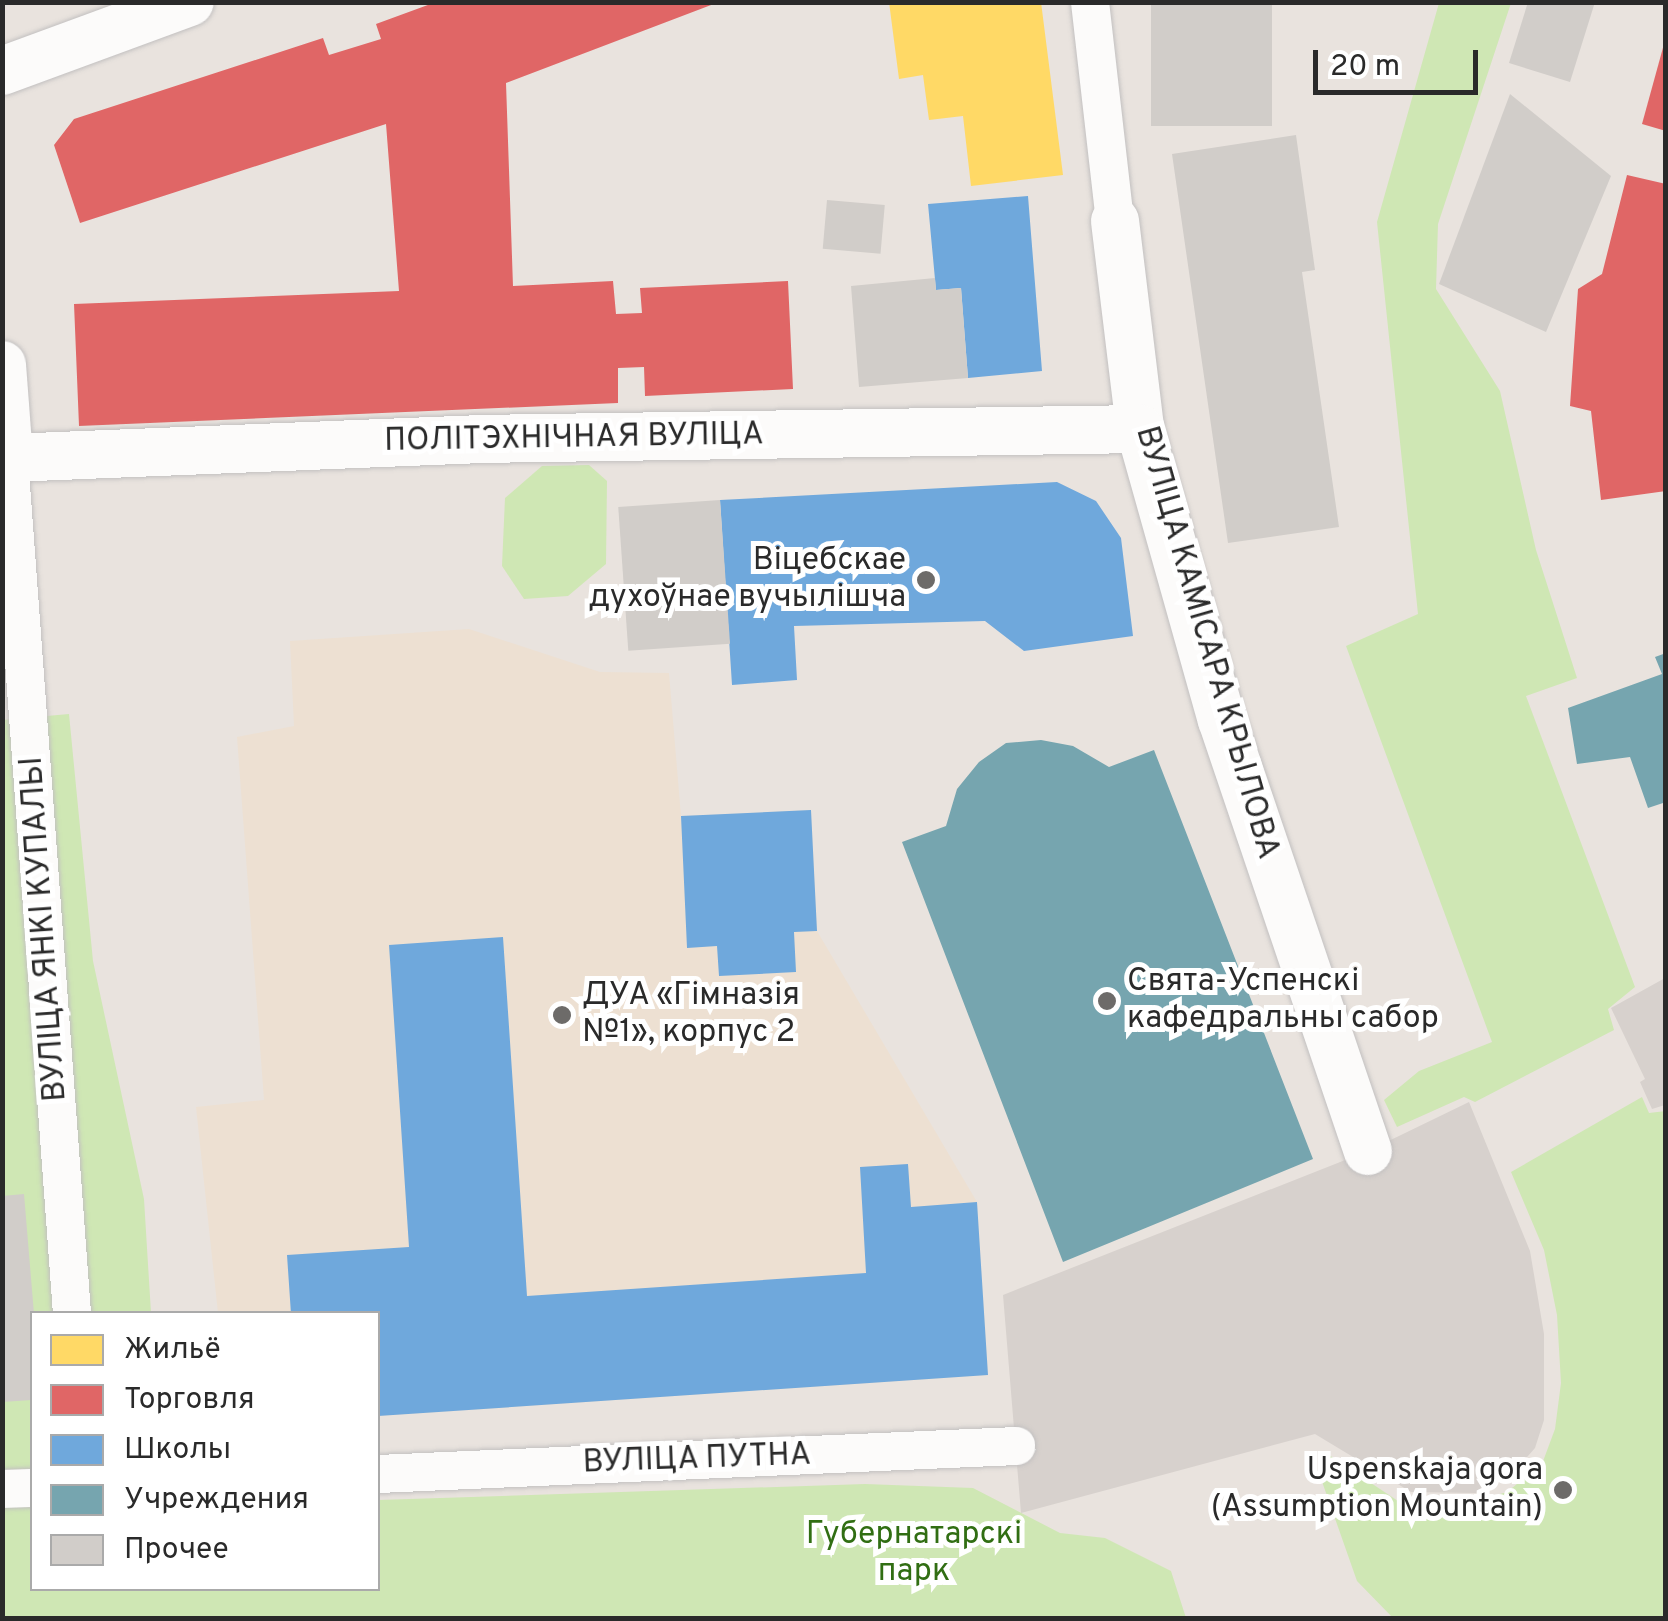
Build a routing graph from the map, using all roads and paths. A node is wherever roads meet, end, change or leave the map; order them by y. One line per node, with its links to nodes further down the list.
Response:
1 (190, 2): 3 (street)
2 (1090, 2): 4 (street, ВУЛІЦА КАМІСАРА КРЫЛОВА)
3 (2, 71)
4 (1115, 221): 6 (street, ВУЛІЦА КАМІСАРА КРЫЛОВА)
5 (2, 364): 7 (street, ВУЛІЦА ЯНКІ КУПАЛЫ)
6 (1140, 429): 7 (street, ПОЛІТЭХНІЧНАЯ ВУЛІЦА); 8 (street, ВУЛІЦА КАМІСАРА КРЫЛОВА)
7 (9, 458): 9 (street, ВУЛІЦА ЯНКІ КУПАЛЫ)
8 (1368, 1151)
9 (72, 1311)
10 (1016, 1446): 11 (street, ВУЛІЦА ПУТНА)
11 (380, 1474)
12 (30, 1488): 13 (street)
13 (2, 1489)

